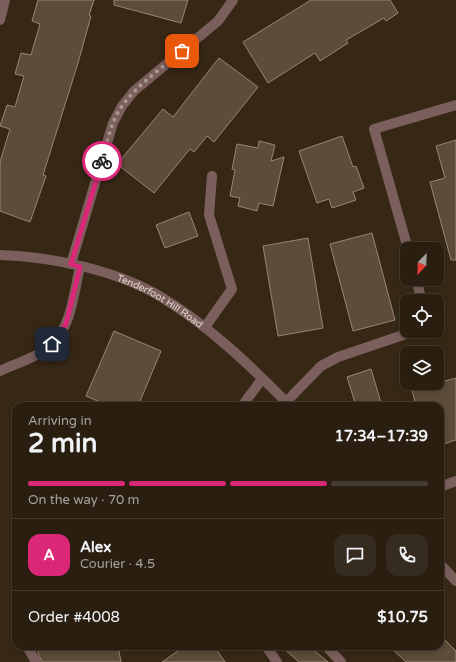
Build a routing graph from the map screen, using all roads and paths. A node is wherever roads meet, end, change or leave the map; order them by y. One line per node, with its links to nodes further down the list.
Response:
1 (6, 0): 3 (street)
2 (233, 0): 8 (street)
3 (0, 20)
4 (456, 104): 6 (street)
5 (212, 176): 9 (street)
6 (406, 242)
7 (0, 255): 8 (street, Tenderfoot Hill Road)
8 (76, 266): 9 (street, Tenderfoot Hill Road); 11 (street)
9 (206, 328): 12 (street, Tenderfoot Hill Road)
10 (400, 336): 15 (street)
11 (0, 371)
12 (262, 379): 13 (street); 14 (street, Tenderfoot Hill Road)
13 (245, 402)
14 (286, 402)
15 (290, 402)
16 (456, 481): 17 (street)
17 (444, 486)
18 (444, 568): 19 (street)
19 (456, 581)
20 (29, 650): 23 (street)
21 (269, 650): 24 (street)
22 (330, 650): 25 (street)
23 (36, 662)
24 (277, 662)
25 (341, 662)

